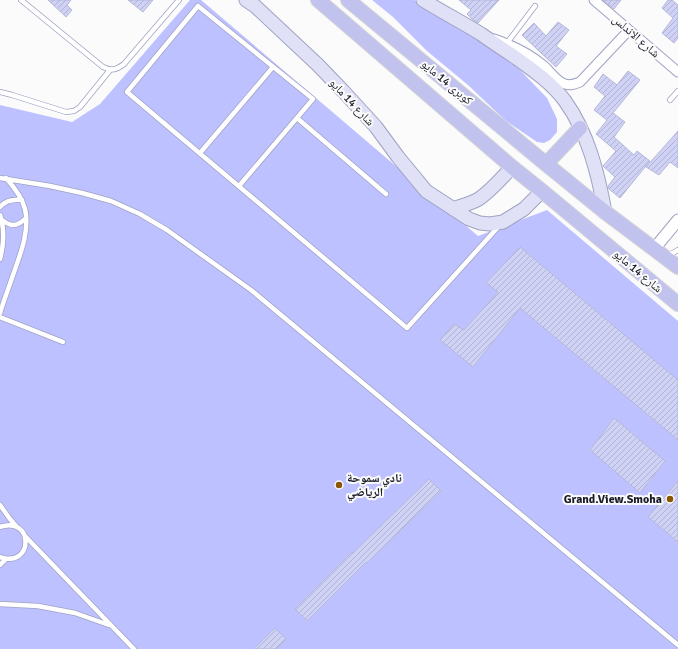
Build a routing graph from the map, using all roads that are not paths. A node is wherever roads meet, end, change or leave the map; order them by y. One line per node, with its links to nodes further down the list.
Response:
1 (21, 0): 13 (lane)
2 (179, 0): 13 (lane)
3 (246, 0): 29 (main road, شارع 14 مايو)
4 (318, 0): 22 (main road, كوبرى 14 مايو)
5 (348, 0): 21 (main road, كوبرى 14 مايو)
6 (423, 0): 10 (main road)
7 (594, 0): 9 (street, شارع الاندلس)
8 (535, 6): 11 (lane)
9 (629, 30): 11 (street); 14 (street, شارع الاندلس)
10 (481, 34): 11 (street); 19 (main road)
11 (507, 43)
12 (273, 67): 18 (lane); 20 (lane); 20 (lane)
13 (110, 70): 16 (lane)
14 (677, 70)
15 (678, 91): 17 (lane)
16 (0, 92)
17 (670, 100)
18 (297, 118): 24 (lane); 26 (lane)
19 (580, 128): 21 (main road); 30 (main road)
20 (200, 153): 24 (lane)
21 (546, 164): 30 (main road)
22 (512, 167): 25 (main road, شارع 14 مايو); 29 (main road)
23 (3, 178): 27 (lane); 53 (lane)
24 (239, 186): 34 (lane)
25 (542, 191): 34 (main road, شارع 14 مايو); 40 (main road, شارع 14 مايو)
26 (386, 194)
27 (22, 200): 28 (lane); 32 (lane)
28 (0, 207)
29 (453, 209): 34 (main road, شارع 14 مايو)
30 (605, 212): 37 (main road)
31 (1, 217): 32 (lane); 35 (lane)
32 (26, 218): 41 (lane)
33 (678, 220): 37 (street)
34 (503, 222)
35 (1, 250): 38 (lane)
36 (678, 250): 37 (lane)
37 (659, 253): 39 (main road)
38 (0, 259)
39 (678, 267)
40 (678, 304)
41 (0, 313)
42 (0, 317): 43 (lane)
43 (63, 342)
44 (0, 504): 46 (lane)
45 (0, 527): 46 (lane)
46 (18, 527): 47 (lane)
47 (25, 536): 49 (lane); 52 (lane)
48 (0, 557): 49 (lane)
49 (6, 559): 50 (lane)
50 (0, 565)
51 (0, 604): 52 (lane)
52 (111, 626): 54 (lane)
53 (678, 645)
54 (134, 649)

